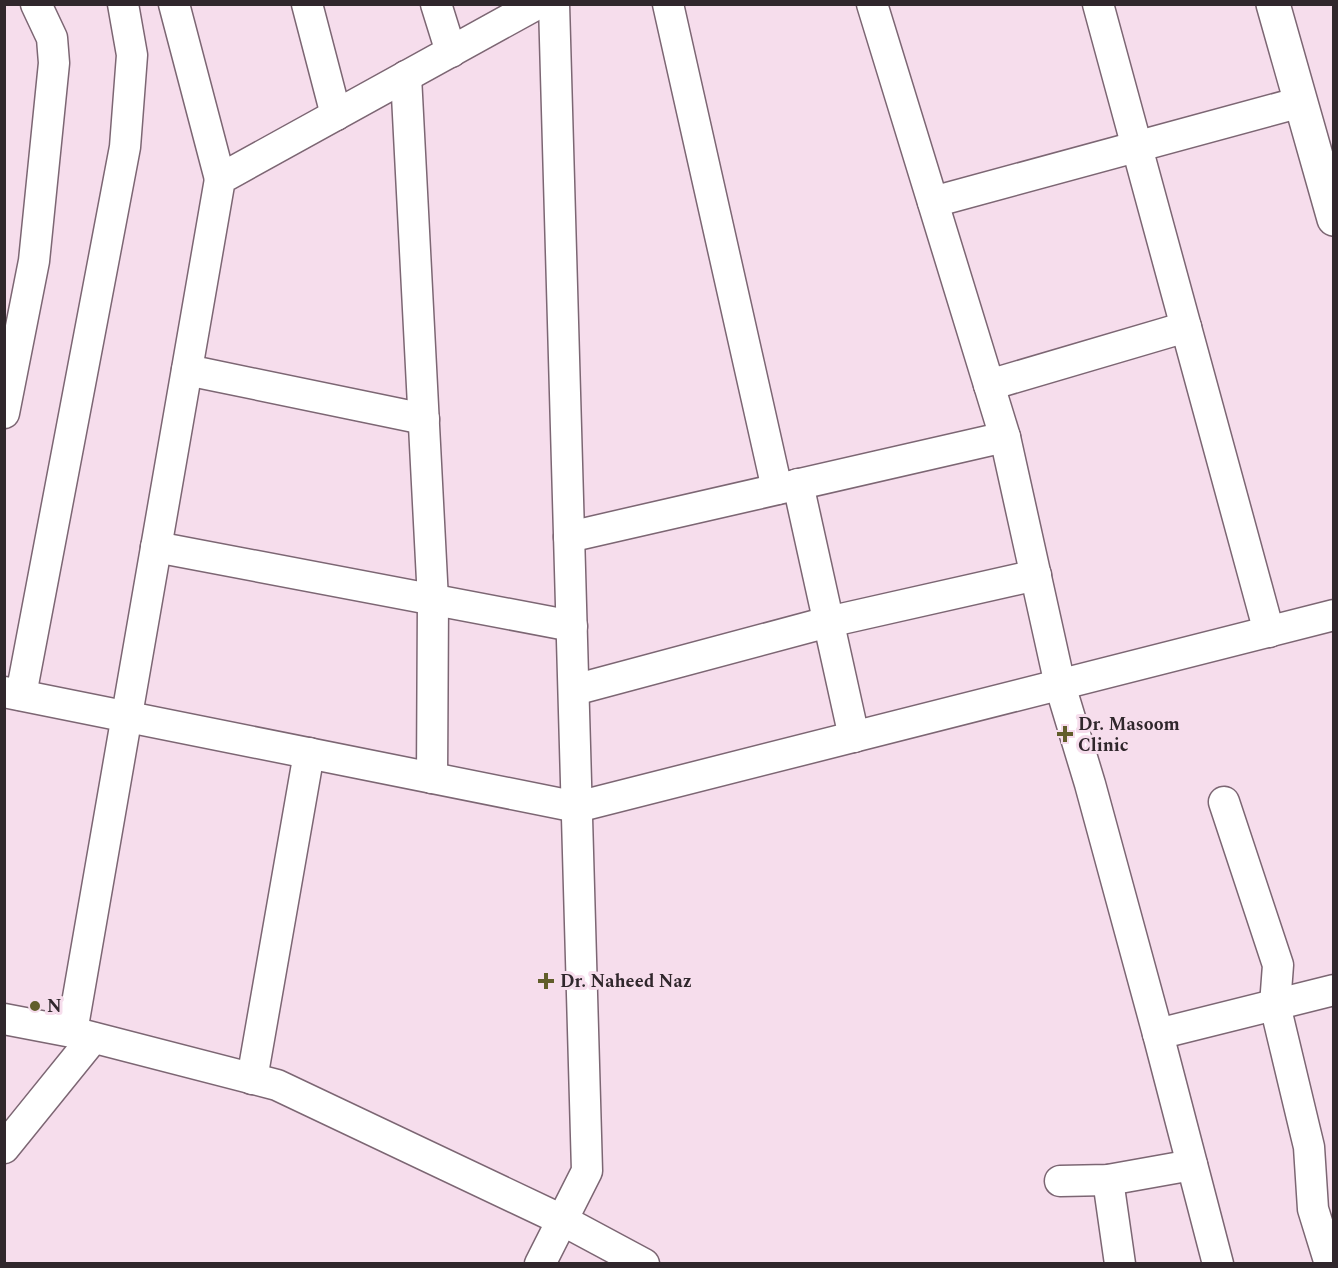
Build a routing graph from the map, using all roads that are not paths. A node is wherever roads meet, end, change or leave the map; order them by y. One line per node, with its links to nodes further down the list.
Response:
1 (36, 4): 23 (street)
2 (123, 4): 37 (street)
3 (174, 4): 17 (street)
4 (307, 4): 15 (street)
5 (436, 4): 12 (street)
6 (537, 4): 12 (street)
7 (554, 4): 27 (street)
8 (668, 4): 26 (street)
9 (872, 4): 18 (street)
10 (1098, 4): 16 (street)
11 (1273, 4): 14 (street)
12 (451, 52): 13 (street)
13 (406, 76): 15 (street); 24 (street)
14 (1301, 102): 16 (street); 19 (street)
15 (336, 115): 17 (street)
16 (1136, 147): 18 (street); 20 (street)
17 (219, 179): 21 (street)
18 (933, 202): 22 (street)
19 (1334, 219)
20 (1186, 327): 22 (street); 34 (street)
21 (187, 370): 24 (street); 28 (street)
22 (989, 385): 25 (street)
23 (4, 413)
24 (424, 419): 30 (street)
25 (1005, 436): 26 (street); 29 (street)
26 (788, 487): 27 (street); 32 (street)
27 (569, 537): 33 (street)
28 (156, 547): 30 (street); 38 (street)
29 (1036, 575): 32 (street); 35 (street)
30 (433, 600): 33 (street); 41 (street)
31 (1334, 615): 34 (street)
32 (828, 622): 36 (street); 39 (street)
33 (572, 626): 36 (street)
34 (1269, 632): 35 (street)
35 (1060, 685): 39 (street); 47 (street)
36 (574, 690): 43 (street)
37 (13, 694): 38 (street)
38 (127, 717): 40 (street); 48 (street)
39 (854, 737): 43 (street)
40 (309, 753): 41 (street); 49 (street)
41 (432, 778): 43 (street)
42 (1224, 802): 45 (street)
43 (577, 807): 54 (street)
44 (1334, 990): 45 (street)
45 (1275, 1005): 47 (street); 59 (street)
46 (4, 1018): 48 (street)
47 (1158, 1034): 51 (street)
48 (82, 1035): 49 (street); 50 (street)
49 (252, 1079): 54 (street)
50 (4, 1148)
51 (1192, 1165): 52 (street); 58 (street)
52 (1108, 1180): 53 (street); 57 (street)
53 (1060, 1181)
54 (562, 1220): 55 (street); 56 (street)
55 (540, 1263)
56 (644, 1263)
57 (1120, 1263)
58 (1218, 1263)
59 (1330, 1263)

